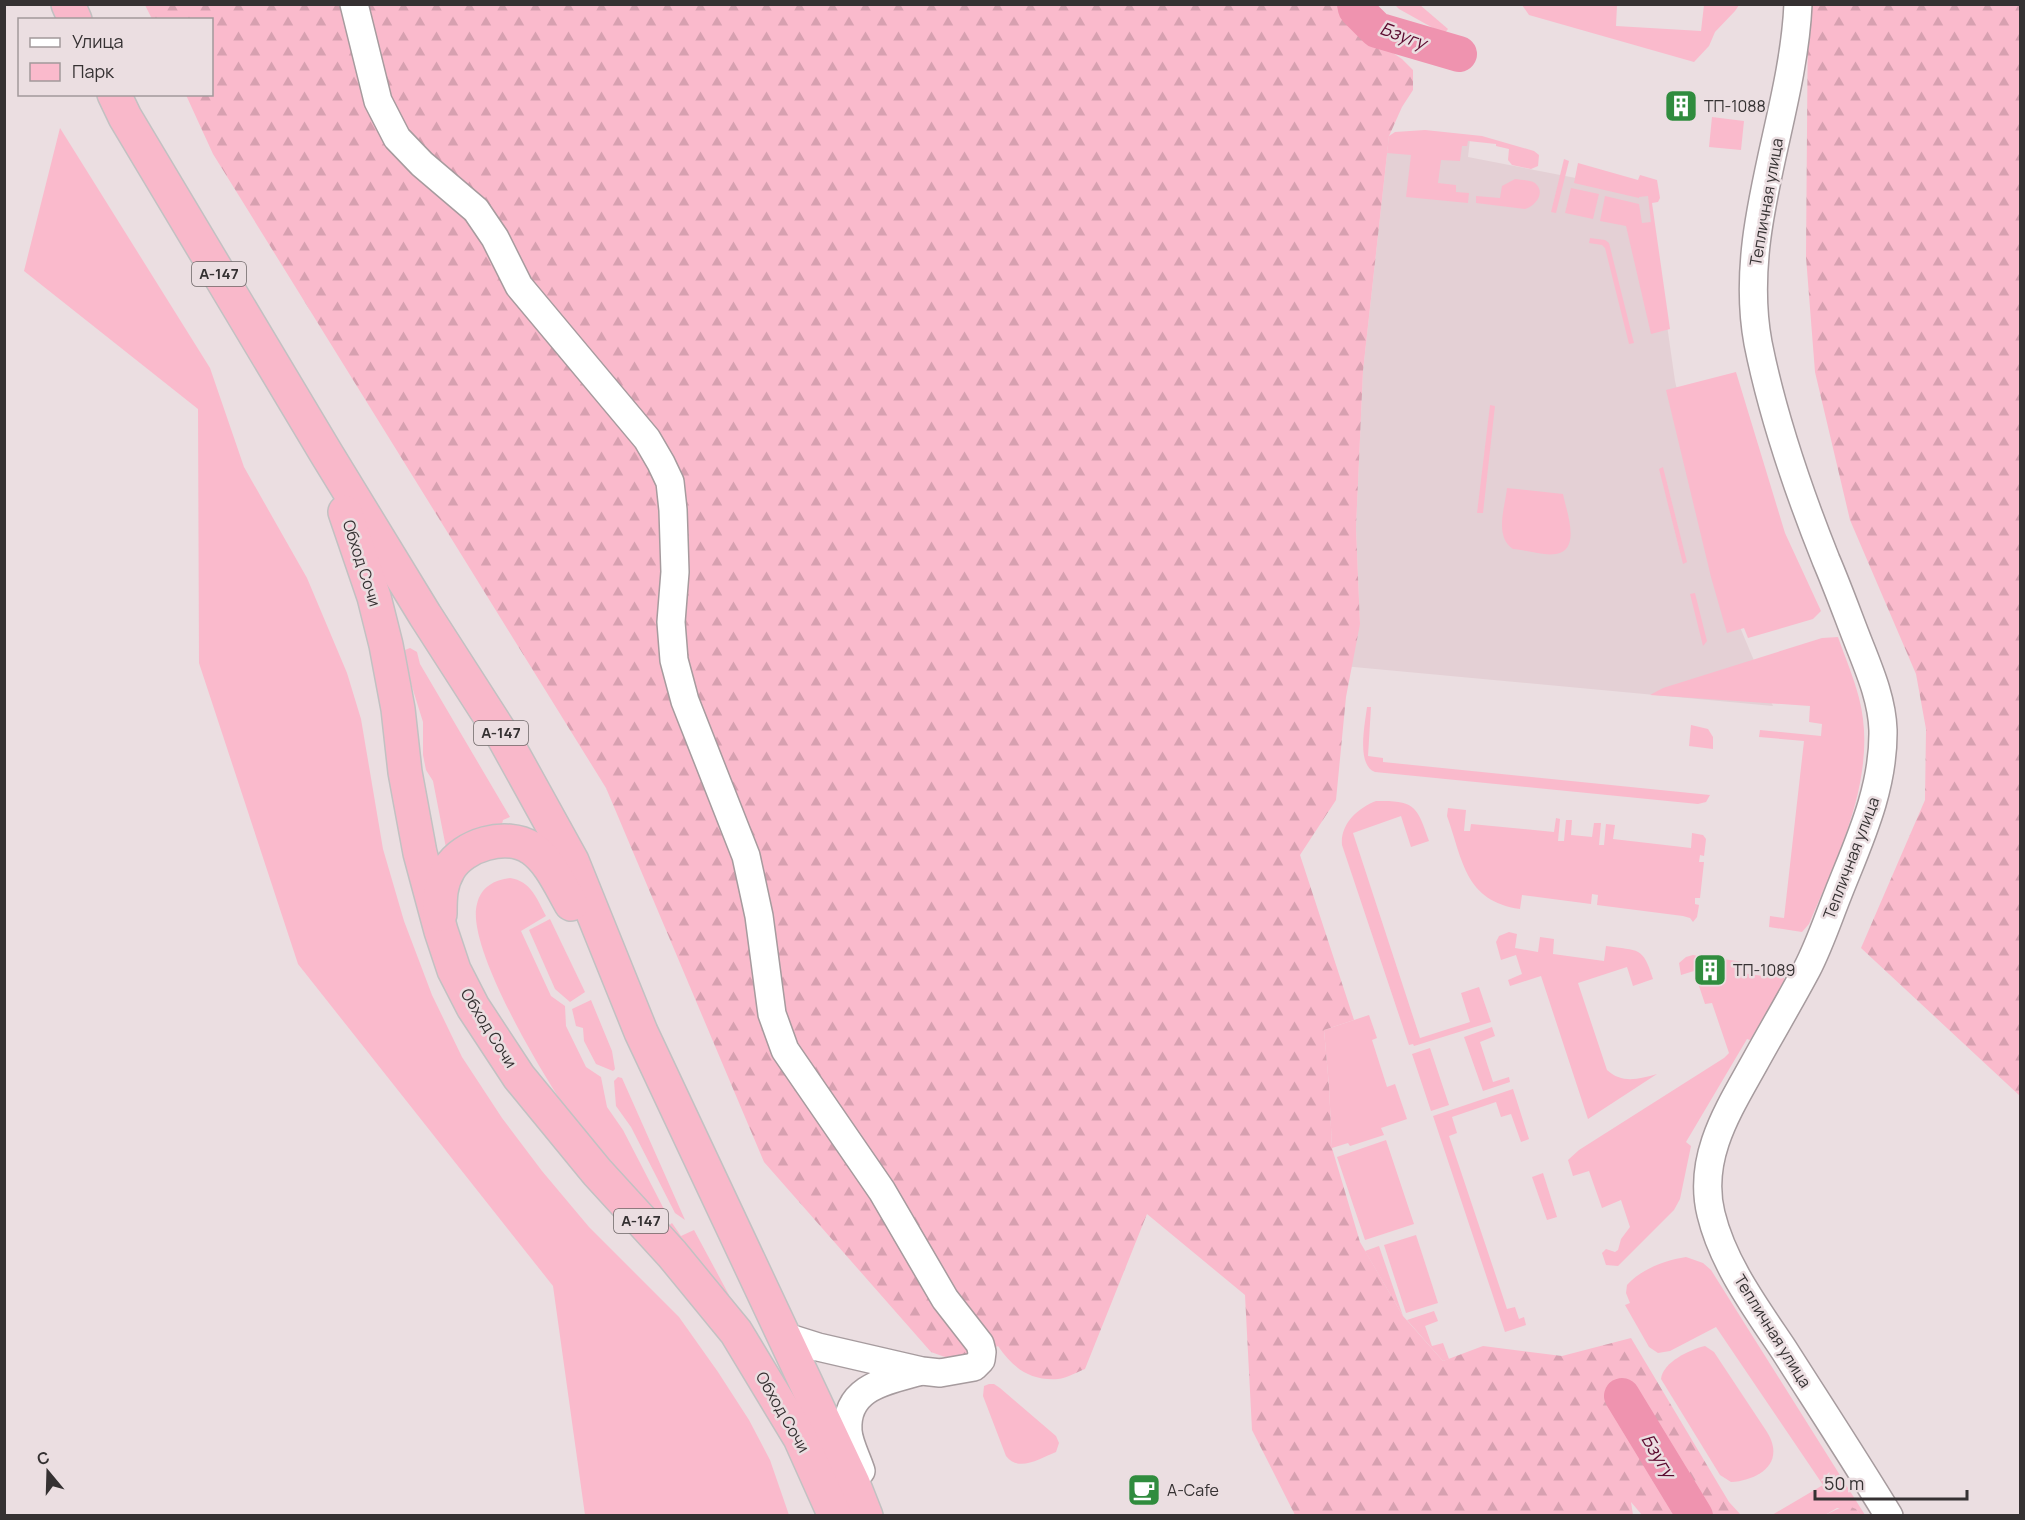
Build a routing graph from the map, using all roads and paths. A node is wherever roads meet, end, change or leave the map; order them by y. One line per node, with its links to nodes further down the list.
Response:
1 (68, 4): 4 (highway)
2 (354, 4): 10 (street)
3 (1798, 4): 13 (street, Тепличная улица)
4 (74, 18)
5 (115, 96): 6 (highway, Обход Сочи / А-147)
6 (326, 453): 7 (highway, Обход Сочи / А-147); 8 (highway, Обход Сочи / А-147)
7 (441, 931): 8 (highway, А-147); 11 (highway, Обход Сочи / А-147)
8 (642, 1032): 9 (highway, Обход Сочи / А-147)
9 (783, 1336): 10 (street); 12 (highway, Обход Сочи / А-147)
10 (922, 1371): 12 (street)
11 (835, 1515)
12 (866, 1515)
13 (1889, 1515)

